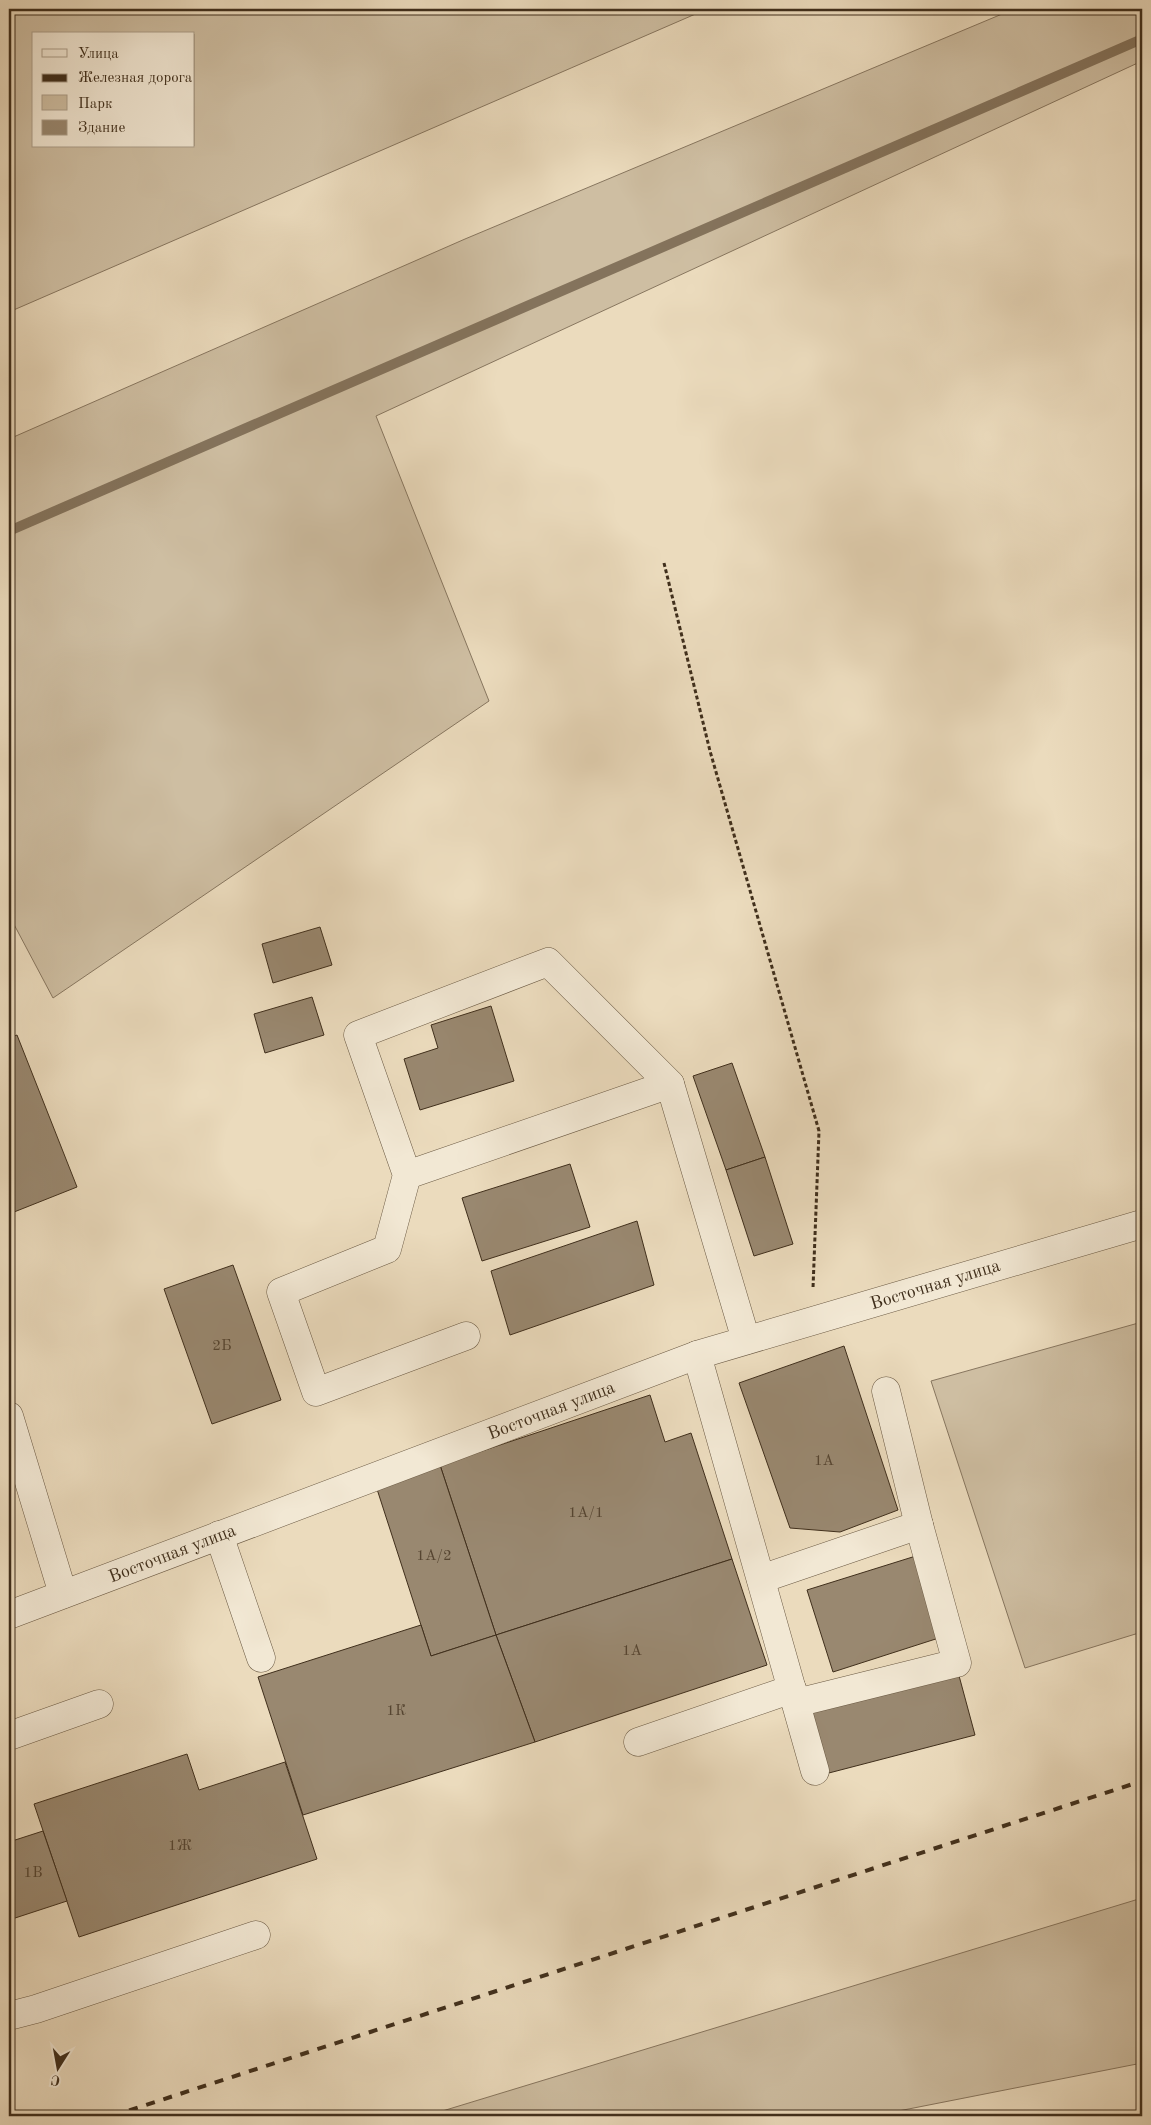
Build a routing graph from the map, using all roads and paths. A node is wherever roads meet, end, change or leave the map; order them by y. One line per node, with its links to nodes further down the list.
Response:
1 (664, 563): 5 (path)
2 (670, 1084): 3 (street); 3 (street); 7 (street)
3 (407, 1175): 6 (street)
4 (1142, 1224): 5 (street, Восточная улица)
5 (812, 1321): 7 (street, Восточная улица)
6 (466, 1336)
7 (746, 1340): 8 (street, Восточная улица)
8 (696, 1355): 12 (street, Восточная улица); 13 (street)
9 (886, 1391): 11 (street)
10 (9, 1416): 14 (street)
11 (919, 1525): 13 (street); 17 (street)
12 (219, 1536): 14 (street, Восточная улица); 16 (street)
13 (761, 1579): 17 (street)
14 (63, 1594): 15 (street, Восточная улица)
15 (9, 1615)
16 (261, 1658)
17 (794, 1696): 20 (street); 21 (street)
18 (99, 1704): 19 (street)
19 (9, 1736)
20 (638, 1742)
21 (815, 1771)
22 (256, 1935): 23 (street)
23 (9, 2016)

